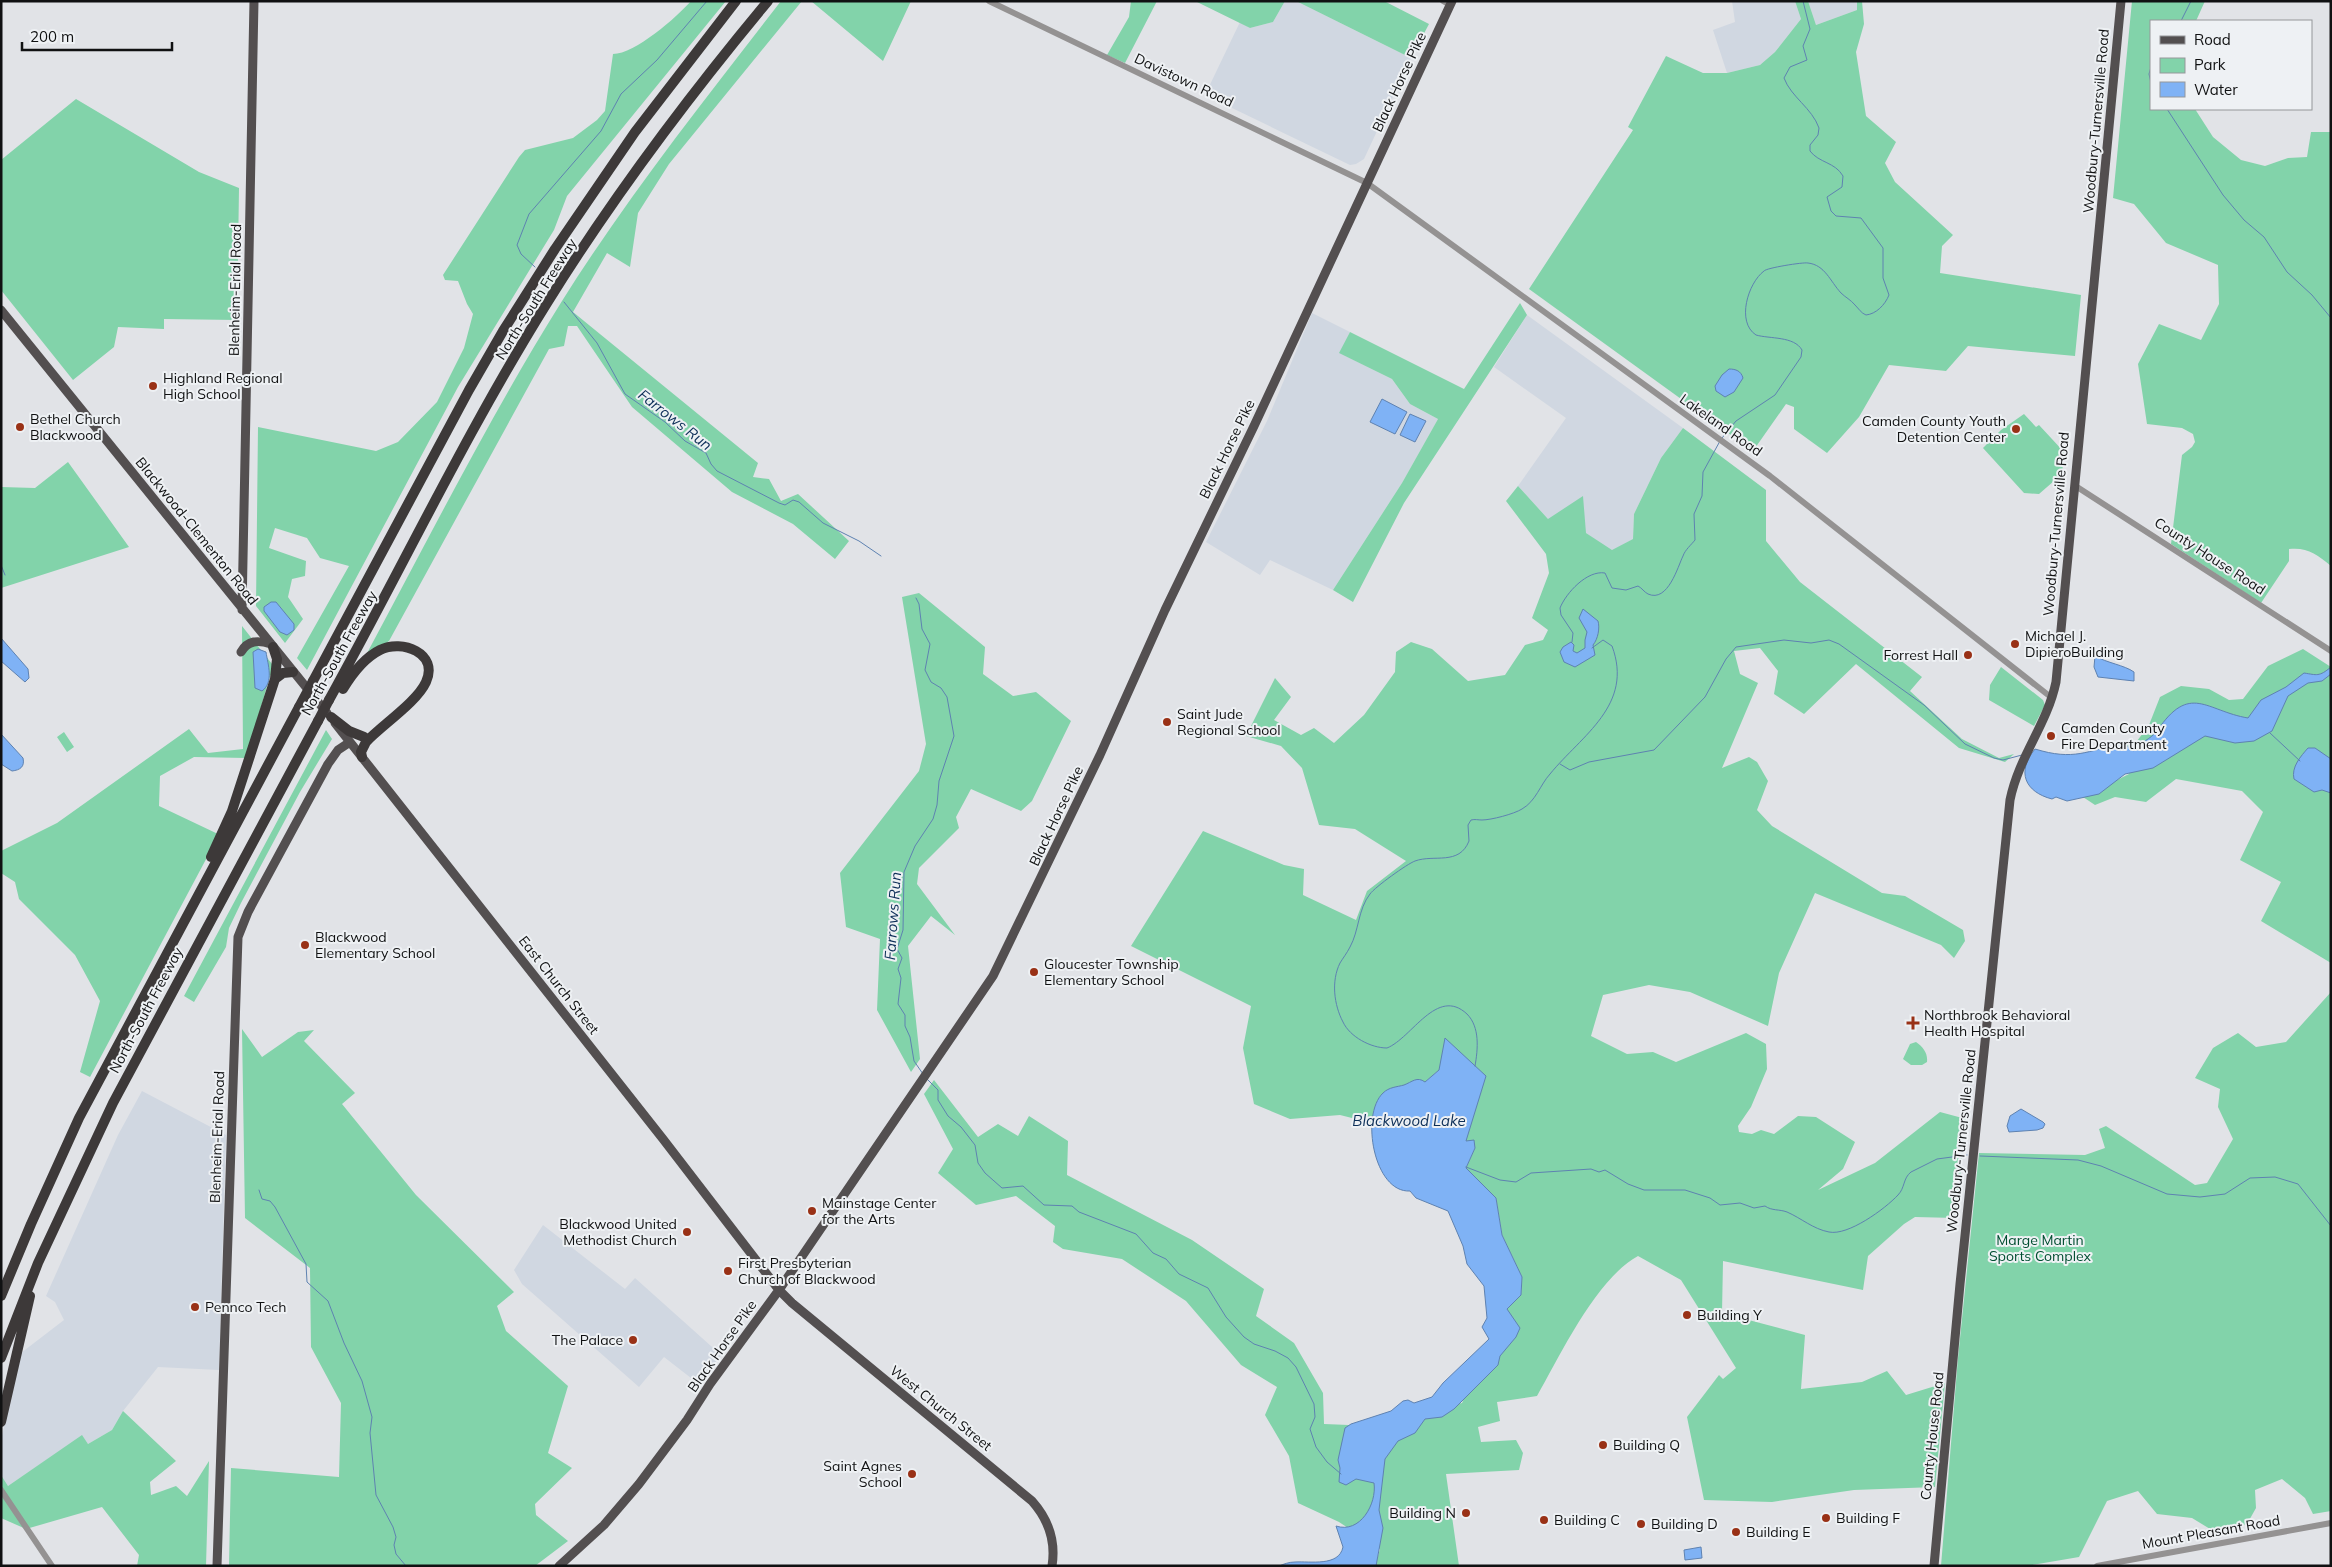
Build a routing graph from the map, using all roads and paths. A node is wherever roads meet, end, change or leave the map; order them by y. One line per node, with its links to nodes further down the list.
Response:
1 (254, 1): 10 (main road, Blenheim-Erial Road)
2 (736, 1): 24 (highway, North-South Freeway, bridge)
3 (768, 1): 18 (highway, North-South Freeway)
4 (989, 1): 7 (street, Davistown Road)
5 (2121, 1): 9 (main road, Woodbury-Turnersville Road)
6 (1448, 2): 7 (main road, Black Horse Pike)
7 (1367, 183): 16 (street, Lakeland Road); 26 (main road, Black Horse Pike)
8 (1, 310): 10 (main road, Blackwood-Clementon Road)
9 (2074, 485): 12 (street, County House Road); 16 (main road, Woodbury-Turnersville Road)
10 (242, 610): 11 (main road, Blackwood-Clementon Road)
11 (272, 645): 13 (main road); 14 (main road, Blackwood-Clementon Road); 15 (highway)
12 (2331, 651)
13 (241, 652)
14 (293, 672): 15 (highway); 17 (main road, Blackwood-Clementon Road)
15 (275, 679): 24 (highway)
16 (2052, 698): 28 (main road, Woodbury-Turnersville Road)
17 (315, 699): 19 (main road, East Church Street)
18 (331, 702): 19 (highway, North-South Freeway, bridge); 20 (highway)
19 (323, 721): 21 (highway); 22 (main road, East Church Street); 25 (highway, North-South Freeway)
20 (375, 733): 21 (highway); 23 (highway)
21 (364, 737): 22 (highway)
22 (350, 742): 23 (main road, East Church Street); 34 (main road, Blenheim-Erial Road)
23 (362, 757): 26 (main road, East Church Street)
24 (168, 952): 27 (highway, North-South Freeway)
25 (38, 1264): 29 (highway, North-South Freeway); 30 (highway)
26 (779, 1290): 35 (main road, Black Horse Pike); 36 (main road, West Church Street)
27 (1, 1296)
28 (1958, 1308): 37 (main road, County House Road)
29 (1, 1358)
30 (1, 1422)
31 (1, 1490): 33 (street)
32 (2331, 1523): 38 (street, Mount Pleasant Road)
33 (52, 1566)
34 (217, 1566)
35 (559, 1566)
36 (1052, 1566)
37 (1934, 1566)
38 (2097, 1566)

